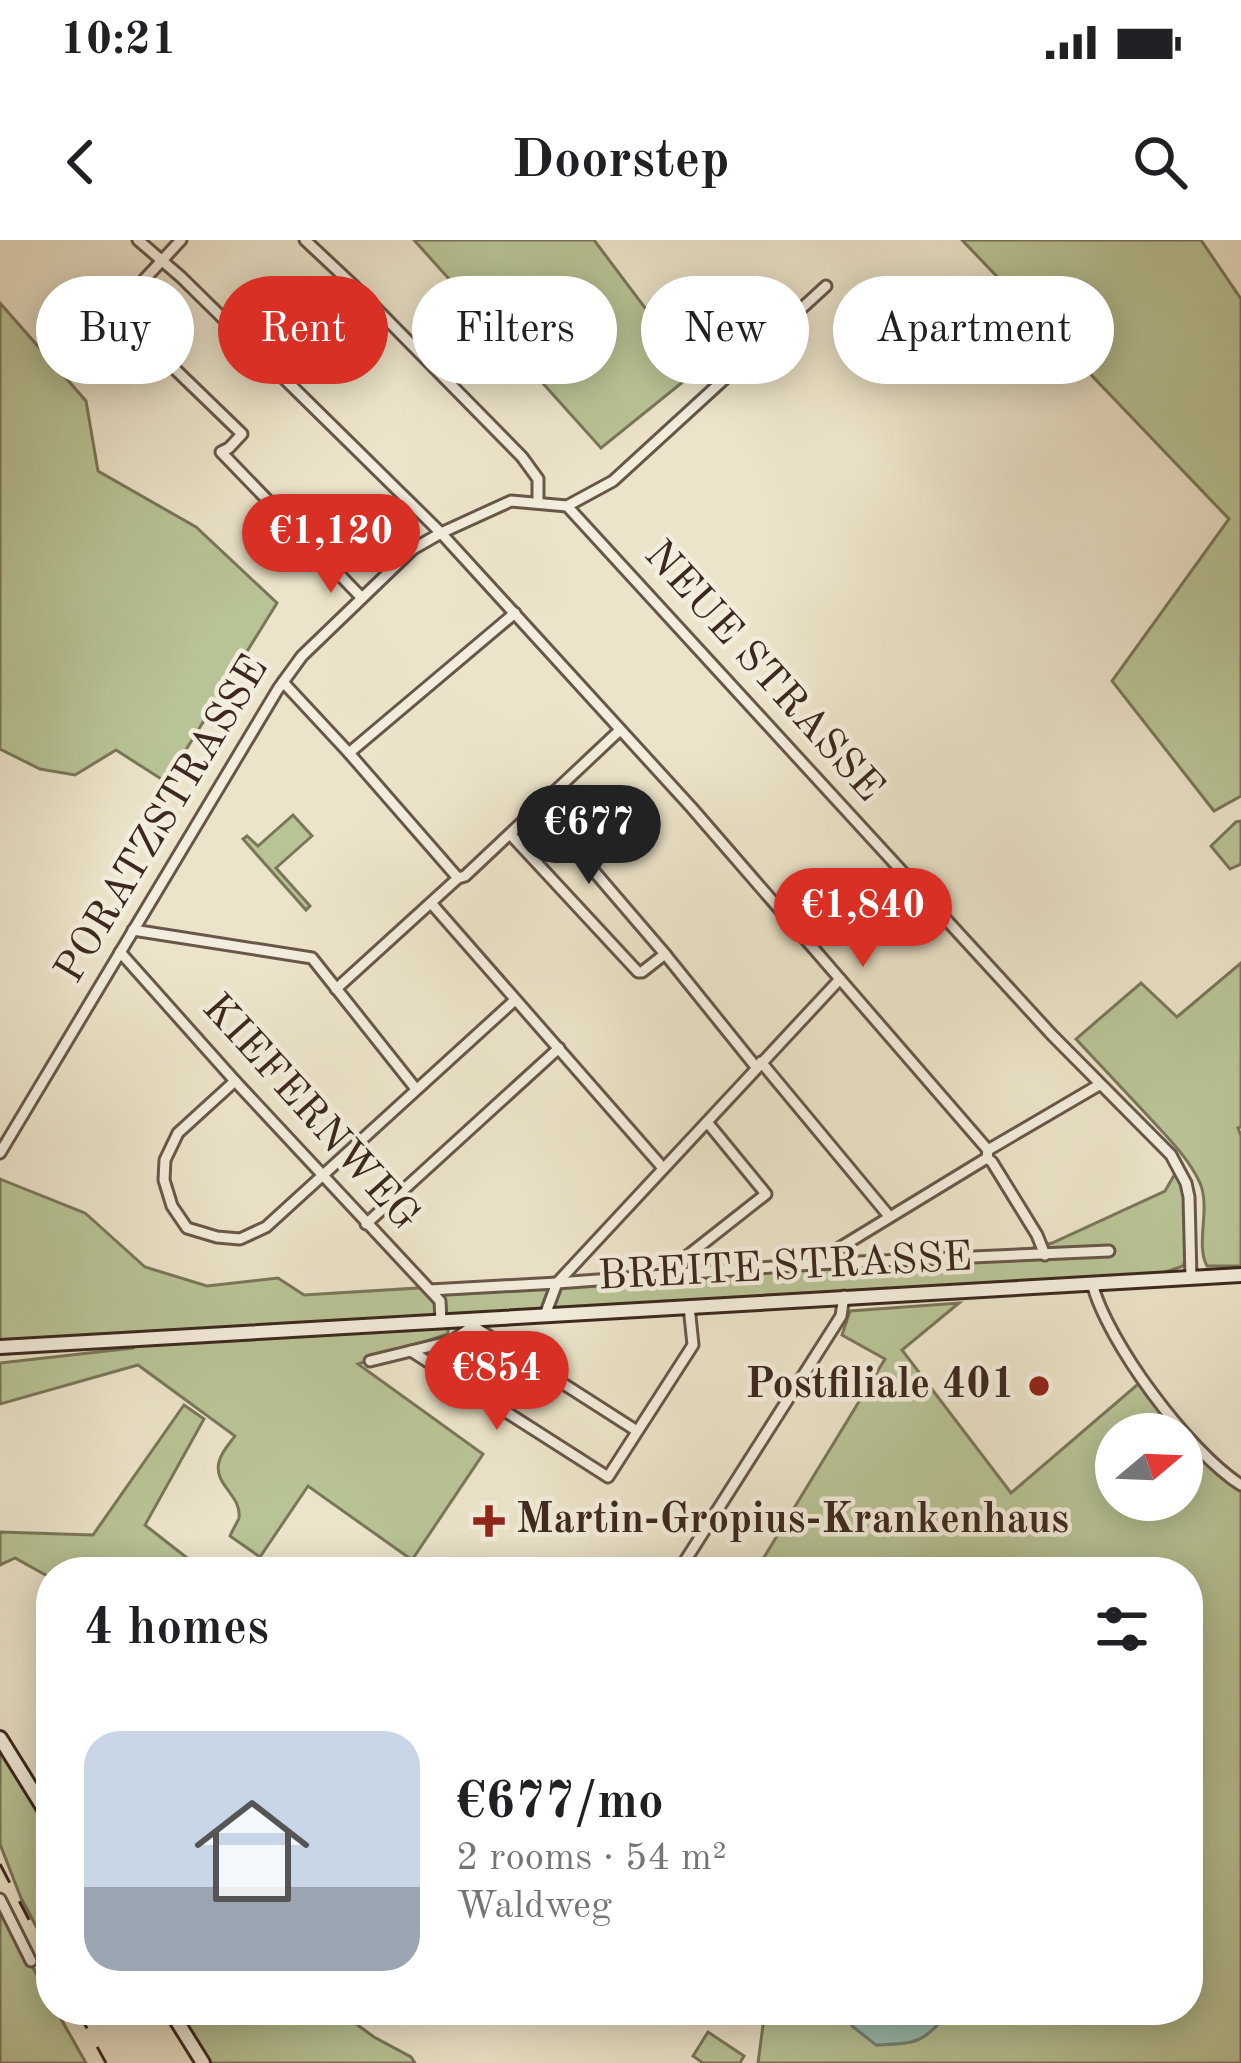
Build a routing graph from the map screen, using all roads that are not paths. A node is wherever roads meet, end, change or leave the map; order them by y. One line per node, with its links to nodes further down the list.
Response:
1 (138, 240): 4 (street)
2 (181, 240): 4 (street)
3 (305, 240): 6 (street)
4 (161, 260): 8 (street); 9 (street)
5 (826, 286): 7 (street)
6 (538, 503): 7 (street, PORATZSTRASSE); 8 (street, PORATZSTRASSE)
7 (567, 506): 27 (street, NEUE STRASSE)
8 (441, 532): 9 (street, PORATZSTRASSE); 10 (street)
9 (362, 598): 11 (street, PORATZSTRASSE)
10 (515, 613): 12 (street); 13 (street)
11 (283, 682): 13 (street); 18 (street, PORATZSTRASSE)
12 (620, 730): 14 (street); 21 (street)
13 (349, 753): 16 (street)
14 (538, 807): 15 (street); 20 (street)
15 (511, 835): 16 (street); 20 (street)
16 (458, 878): 17 (street)
17 (431, 903): 22 (street); 23 (street)
18 (134, 929): 19 (street, PORATZSTRASSE); 22 (street)
19 (121, 952): 26 (street, KIEFERNWEG); 30 (street, PORATZSTRASSE)
20 (665, 954): 25 (street)
21 (840, 979): 25 (street); 31 (street)
22 (336, 988): 28 (street)
23 (515, 1000): 24 (street); 28 (street)
24 (559, 1048): 32 (street); 35 (street)
25 (759, 1064): 29 (street); 34 (street)
26 (235, 1081): 33 (street, KIEFERNWEG); 33 (street)
27 (1100, 1084): 31 (street); 41 (street, NEUE STRASSE)
28 (416, 1089): 33 (street)
29 (707, 1122): 32 (street); 39 (street)
30 (0, 1153)
31 (987, 1154): 34 (street); 37 (street)
32 (663, 1168): 42 (street)
33 (322, 1176): 35 (street, KIEFERNWEG)
34 (889, 1216): 38 (street)
35 (367, 1224): 44 (street, KIEFERNWEG)
36 (1109, 1251): 37 (street)
37 (1046, 1255): 38 (street)
38 (813, 1264): 39 (street)
39 (675, 1275): 42 (street)
40 (1241, 1275): 41 (main road, BREITE STRASSE)
41 (1191, 1277): 43 (main road, BREITE STRASSE)
42 (557, 1283): 44 (street); 47 (street)
43 (1092, 1283): 45 (main road, BREITE STRASSE); 54 (street)
44 (430, 1290): 48 (street, KIEFERNWEG)
45 (844, 1297): 46 (main road, BREITE STRASSE); 55 (street)
46 (689, 1306): 47 (main road, BREITE STRASSE); 53 (street)
47 (545, 1315): 49 (main road, BREITE STRASSE)
48 (441, 1321): 49 (main road, BREITE STRASSE); 50 (main road, BREITE STRASSE)
49 (473, 1322): 51 (street); 53 (street)
50 (0, 1347)
51 (411, 1352): 52 (street); 53 (street)
52 (370, 1361)
53 (638, 1432)
54 (1241, 1485)
55 (688, 1557)
56 (0, 1738): 57 (main road)
57 (36, 1796)
58 (0, 1899): 59 (street)
59 (31, 1961)
60 (179, 2025): 61 (main road)
61 (203, 2063)

